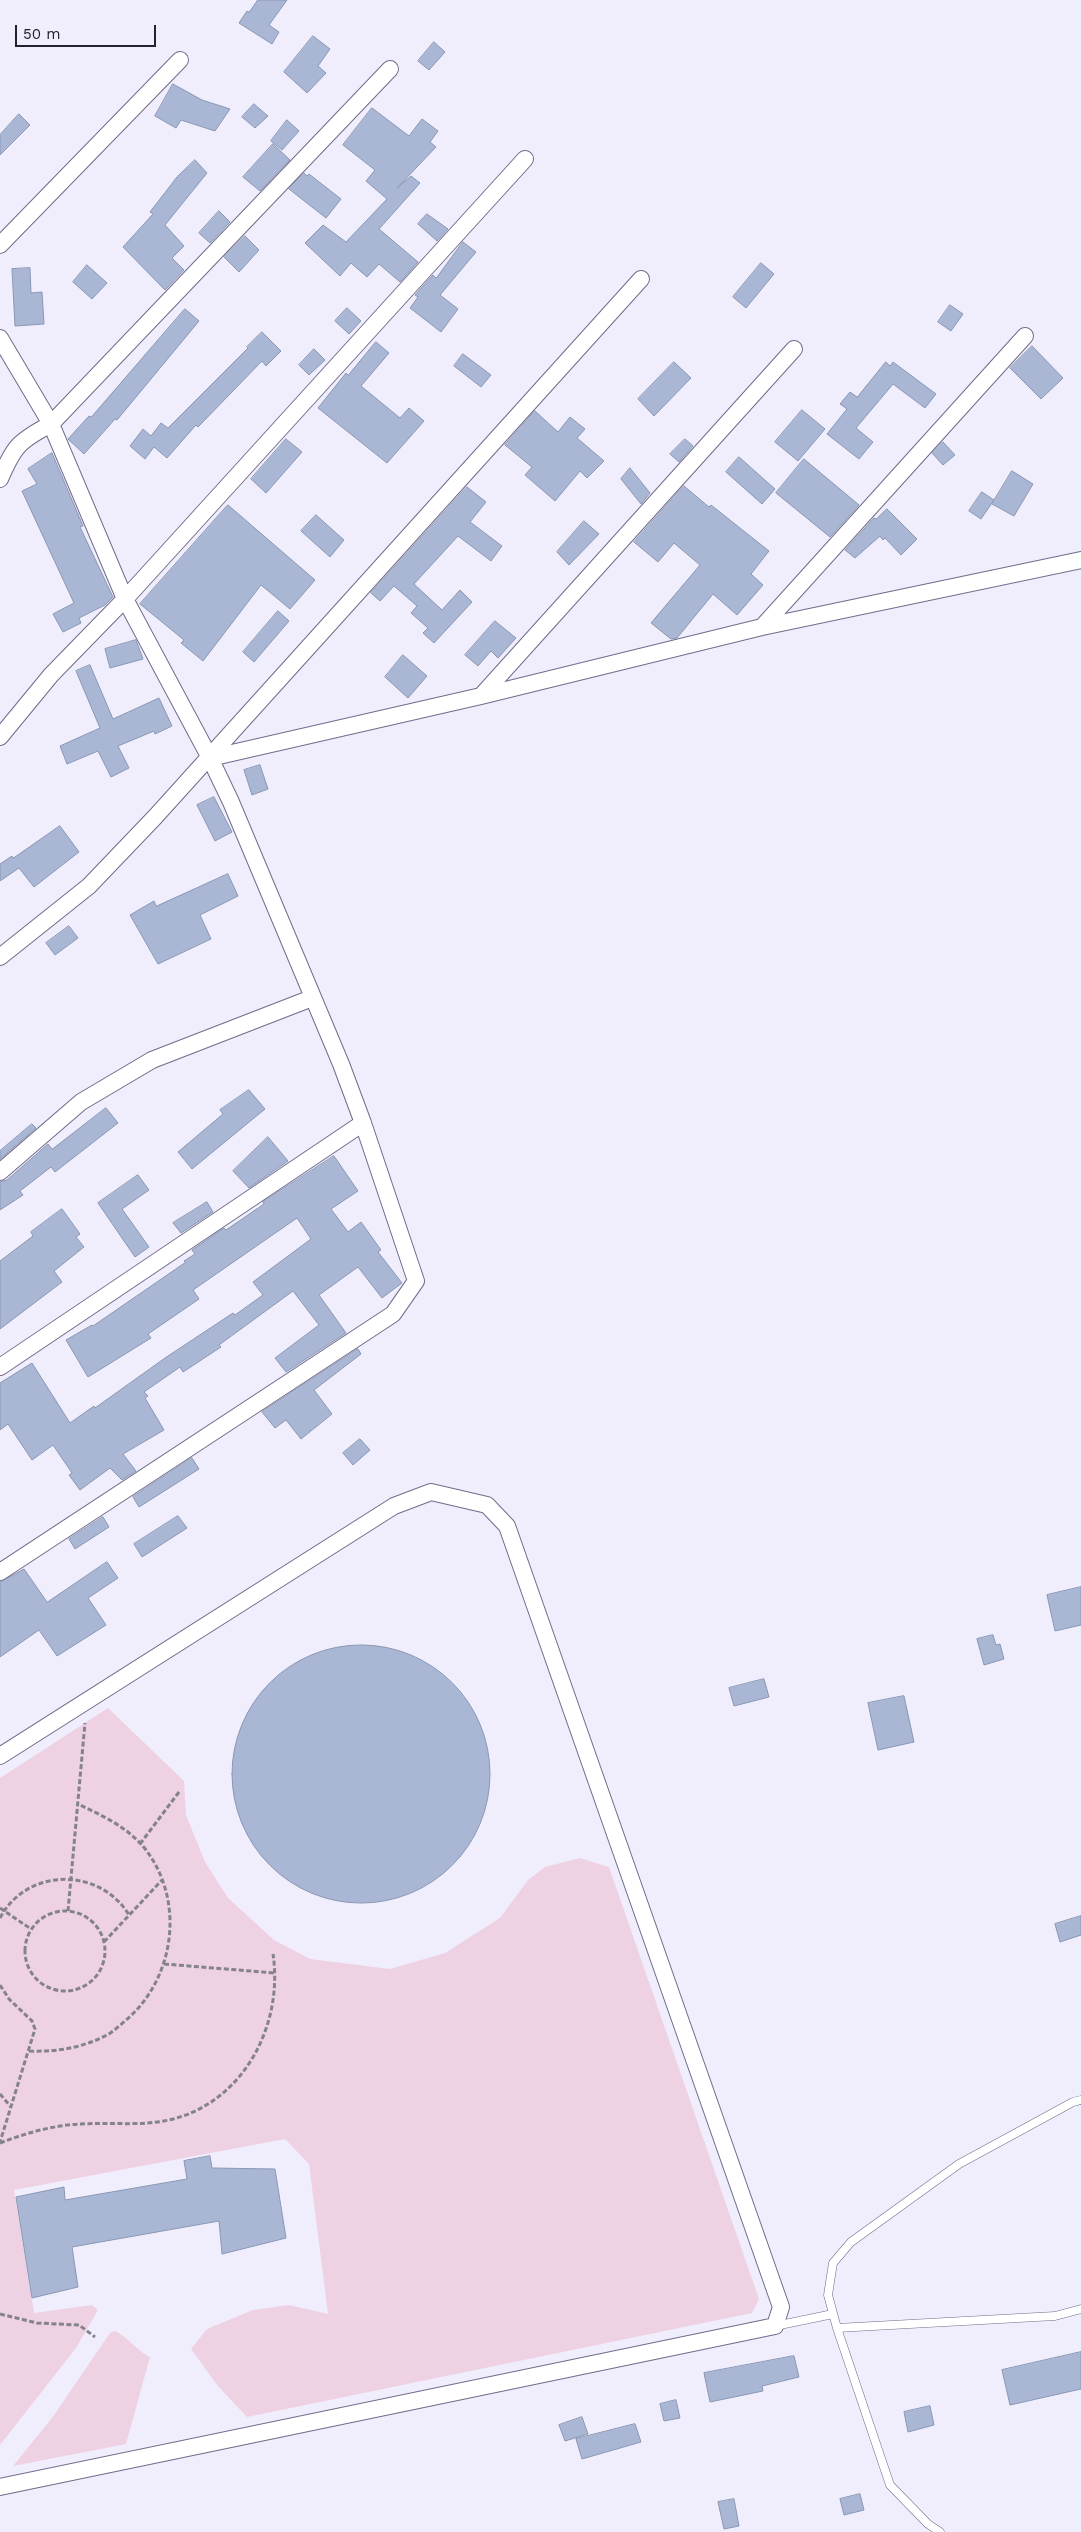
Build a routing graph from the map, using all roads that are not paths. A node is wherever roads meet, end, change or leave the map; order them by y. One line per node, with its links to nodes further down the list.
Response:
1 (180, 60): 4 (street)
2 (390, 69): 9 (street)
3 (525, 159): 12 (street)
4 (0, 245)
5 (641, 279): 16 (street)
6 (1025, 336): 13 (street)
7 (0, 338): 9 (street)
8 (794, 349): 14 (street)
9 (50, 424): 10 (street); 12 (street)
10 (0, 479)
11 (1081, 560): 13 (street)
12 (125, 599): 15 (street); 16 (street)
13 (762, 627): 14 (street)
14 (481, 696): 16 (street)
15 (0, 737)
16 (210, 758): 17 (street); 18 (street)
17 (0, 957)
18 (312, 998): 19 (street); 20 (street)
19 (363, 1122): 21 (street); 22 (street)
20 (0, 1172)
21 (0, 1367)
22 (0, 1572)
23 (0, 1756): 27 (street)
24 (1081, 2100): 26 (lane)
25 (1081, 2309): 28 (lane)
26 (833, 2314): 27 (lane); 28 (lane)
27 (775, 2326): 29 (street)
28 (837, 2328): 30 (lane)
29 (0, 2487)
30 (940, 2532)

